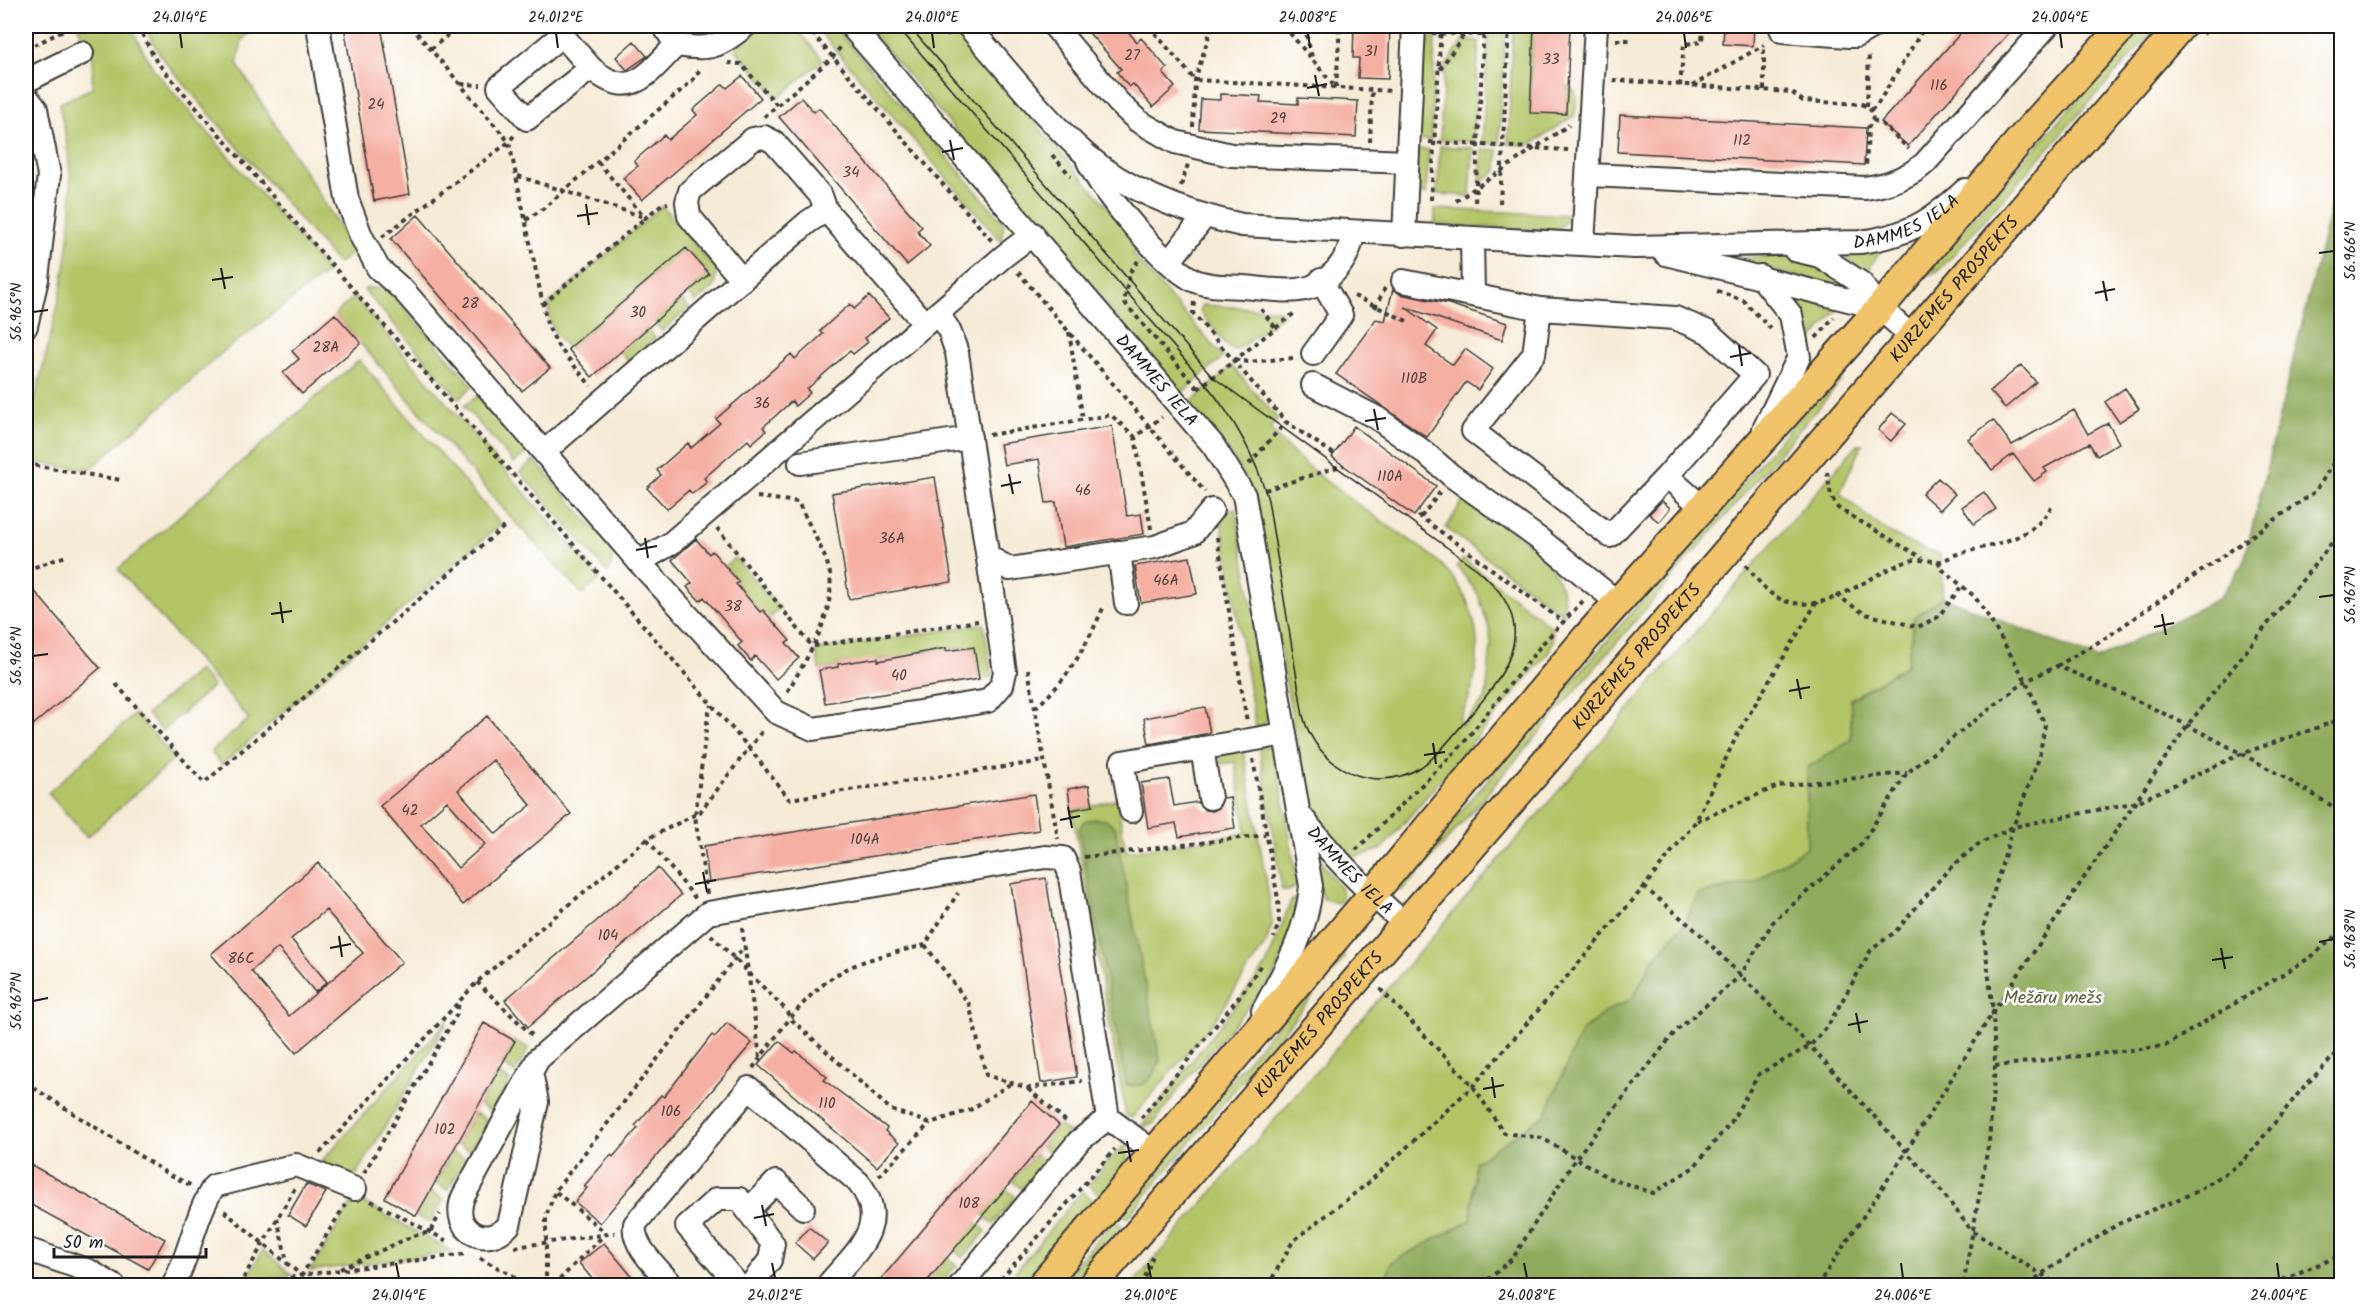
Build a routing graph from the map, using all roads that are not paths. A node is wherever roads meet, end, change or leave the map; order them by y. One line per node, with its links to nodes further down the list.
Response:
1 (318, 26): 48 (street)
2 (664, 26): 14 (street)
3 (745, 26): 14 (street)
4 (851, 26): 27 (street, DAMMES IELA)
5 (968, 26): 20 (street, DAMMES IELA)
6 (1054, 26): 21 (street)
7 (1596, 26): 22 (street)
8 (2047, 26): 22 (street)
9 (2122, 26): 19 (main road)
10 (2181, 26): 43 (main road, KURZEMES PROSPEKTS)
11 (1781, 28): 13 (street)
12 (1413, 29): 21 (street)
13 (1869, 29)
14 (676, 45): 16 (street)
15 (82, 53): 17 (street)
16 (591, 68): 16 (street)
17 (26, 81)
18 (26, 96): 42 (street)
19 (2020, 140): 31 (street, DAMMES IELA); 39 (main road)
20 (1086, 154): 23 (street, DAMMES IELA); 33 (street)
21 (1407, 162): 28 (street)
22 (1589, 175): 30 (street)
23 (1160, 200): 25 (street, DAMMES IELA); 33 (street)
24 (826, 210): 35 (street); 35 (street); 41 (street)
25 (1204, 217): 26 (street, DAMMES IELA); 33 (street)
26 (1353, 232): 28 (street, DAMMES IELA); 37 (street)
27 (1033, 234): 41 (street); 58 (street, DAMMES IELA)
28 (1404, 235): 29 (street, DAMMES IELA)
29 (1472, 238): 30 (street, DAMMES IELA); 38 (street)
30 (1583, 244): 32 (street, DAMMES IELA)
31 (1769, 244): 32 (street, DAMMES IELA); 39 (street, DAMMES IELA)
32 (1635, 246): 34 (street, DAMMES IELA)
33 (1156, 247): 37 (street)
34 (1760, 276): 39 (street, DAMMES IELA); 47 (street)
35 (742, 280): 48 (street)
36 (1403, 281): 38 (street)
37 (1325, 286): 44 (street)
38 (1473, 294): 40 (street)
39 (1880, 308): 43 (street, DAMMES IELA); 47 (main road)
40 (1540, 309): 50 (street); 50 (street)
41 (932, 319): 46 (street); 55 (street)
42 (26, 326)
43 (1911, 336): 64 (main road, KURZEMES PROSPEKTS)
44 (1314, 354)
45 (1313, 385): 56 (street)
46 (970, 438): 49 (street); 53 (street)
47 (1757, 445): 51 (main road)
48 (544, 452): 55 (street)
49 (800, 463)
50 (1667, 476): 51 (street)
51 (1702, 507): 56 (main road)
52 (1212, 510): 54 (street)
53 (988, 557): 54 (street); 55 (street)
54 (1120, 561): 57 (street)
55 (639, 562)
56 (1617, 602): 63 (main road)
57 (1126, 603)
58 (1285, 734): 59 (street); 62 (street, DAMMES IELA)
59 (1202, 748): 60 (street); 61 (street)
60 (1210, 798)
61 (1131, 811)
62 (1299, 813): 63 (street, DAMMES IELA); 65 (street, DAMMES IELA)
63 (1372, 896): 64 (street, DAMMES IELA); 65 (main road)
64 (1404, 923): 80 (main road, KURZEMES PROSPEKTS)
65 (1245, 1044): 68 (main road)
66 (531, 1072): 66 (street); 67 (street)
67 (1108, 1118): 68 (street); 78 (street)
68 (1155, 1153): 79 (main road)
69 (355, 1189): 75 (street)
70 (803, 1208): 71 (street)
71 (748, 1210): 73 (street); 73 (street)
72 (26, 1249): 74 (street)
73 (751, 1284)
74 (114, 1286)
75 (173, 1286)
76 (673, 1286): 77 (street)
77 (827, 1286)
78 (960, 1286)
79 (1041, 1286)
80 (1092, 1286)

